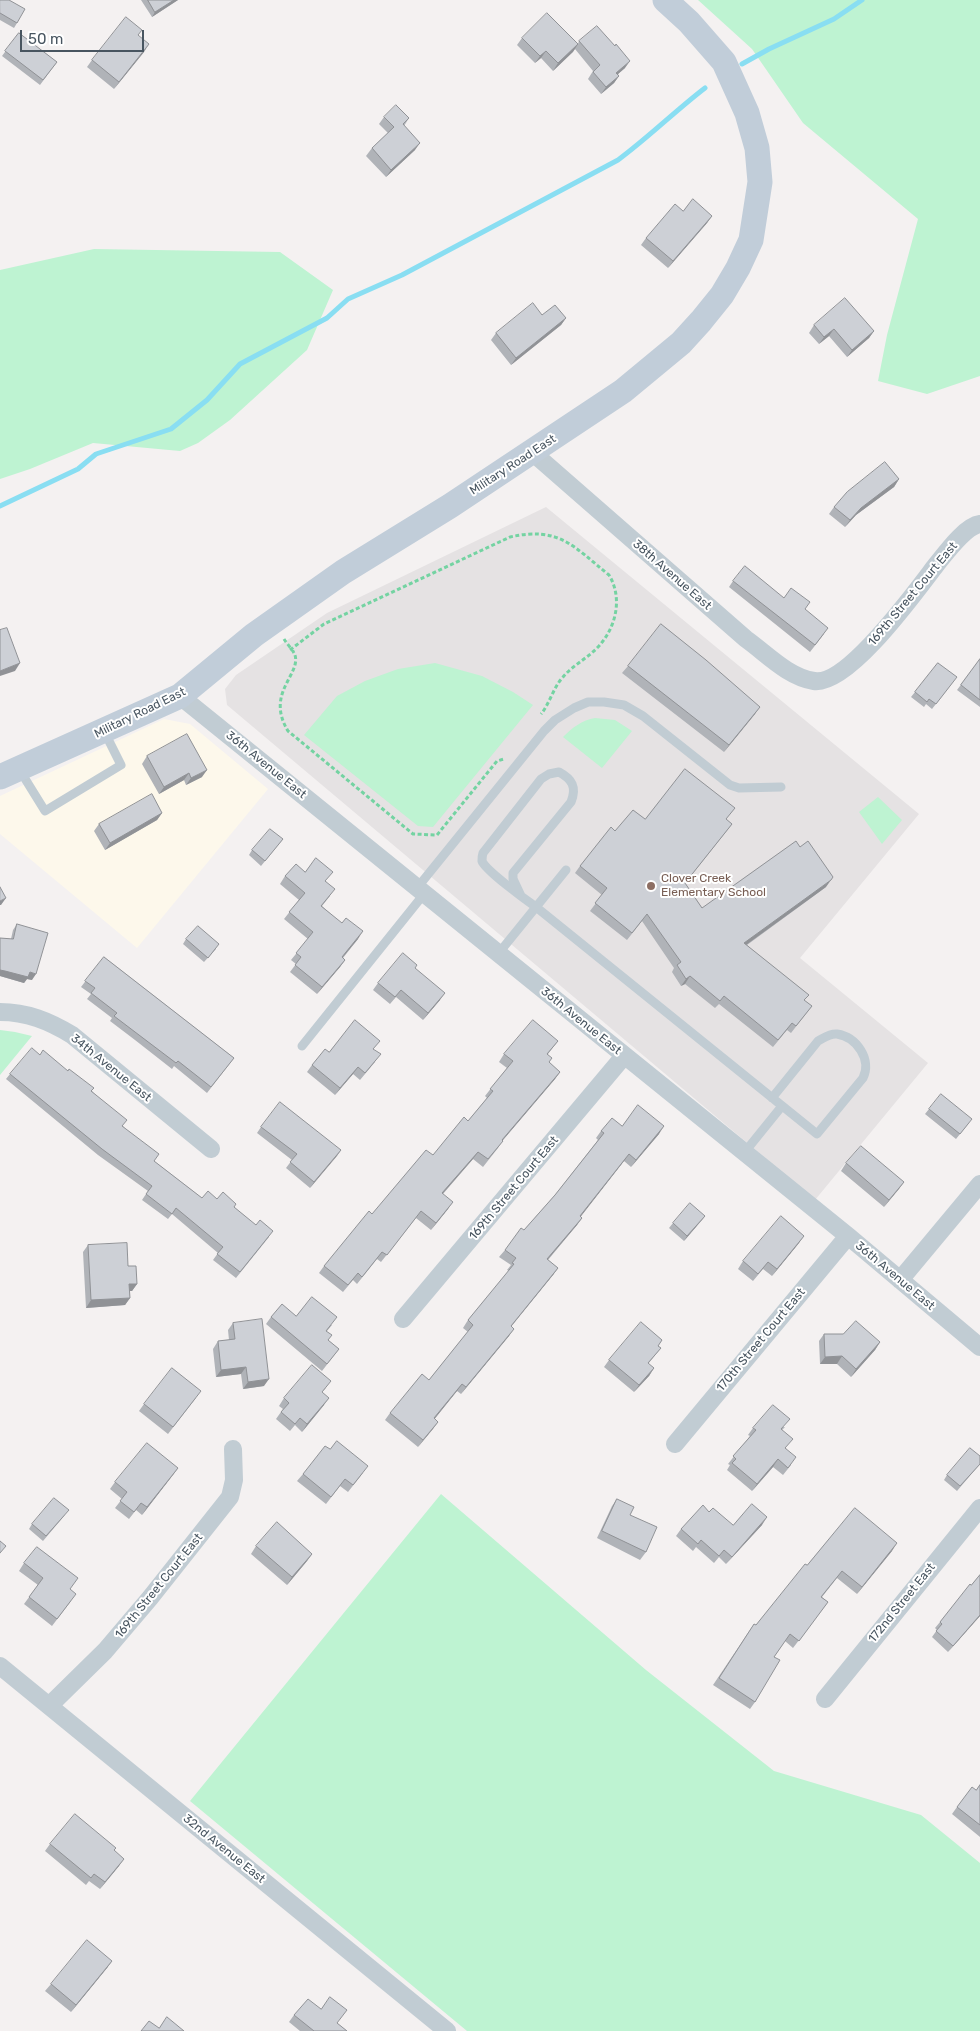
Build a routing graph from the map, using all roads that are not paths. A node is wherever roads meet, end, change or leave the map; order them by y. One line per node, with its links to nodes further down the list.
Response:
1 (665, 0): 2 (street, Military Road East)
2 (532, 452): 4 (street, 38th Avenue East); 5 (street, Military Road East)
3 (980, 524): 4 (street, 169th Street Court East)
4 (821, 682)
5 (180, 696): 6 (street, Military Road East); 10 (street, 36th Avenue East)
6 (104, 731): 7 (street, Military Road East); 7 (lane)
7 (10, 773)
8 (781, 787): 10 (lane)
9 (566, 870): 12 (lane)
10 (421, 891): 13 (street, 36th Avenue East); 15 (lane)
11 (521, 896): 11 (lane); 12 (lane)
12 (536, 907): 13 (lane); 17 (lane)
13 (498, 954): 16 (street, 36th Avenue East)
14 (0, 1012): 19 (street, 34th Avenue East)
15 (302, 1046)
16 (624, 1056): 20 (street, 36th Avenue East); 24 (street, 169th Street Court East)
17 (772, 1098): 18 (lane); 18 (lane)
18 (782, 1106): 20 (lane)
19 (211, 1149)
20 (744, 1153): 22 (street, 36th Avenue East)
21 (980, 1184): 23 (street)
22 (848, 1236): 23 (street, 36th Avenue East); 26 (street, 170th Street Court East)
23 (900, 1280): 25 (street, 36th Avenue East)
24 (403, 1320)
25 (980, 1347)
26 (675, 1444)
27 (233, 1449): 31 (street, 169th Street Court East)
28 (980, 1508): 30 (street, 172nd Street East)
29 (0, 1666): 31 (street, 32nd Avenue East)
30 (825, 1699)
31 (49, 1706): 32 (street, 32nd Avenue East)
32 (436, 2028)

